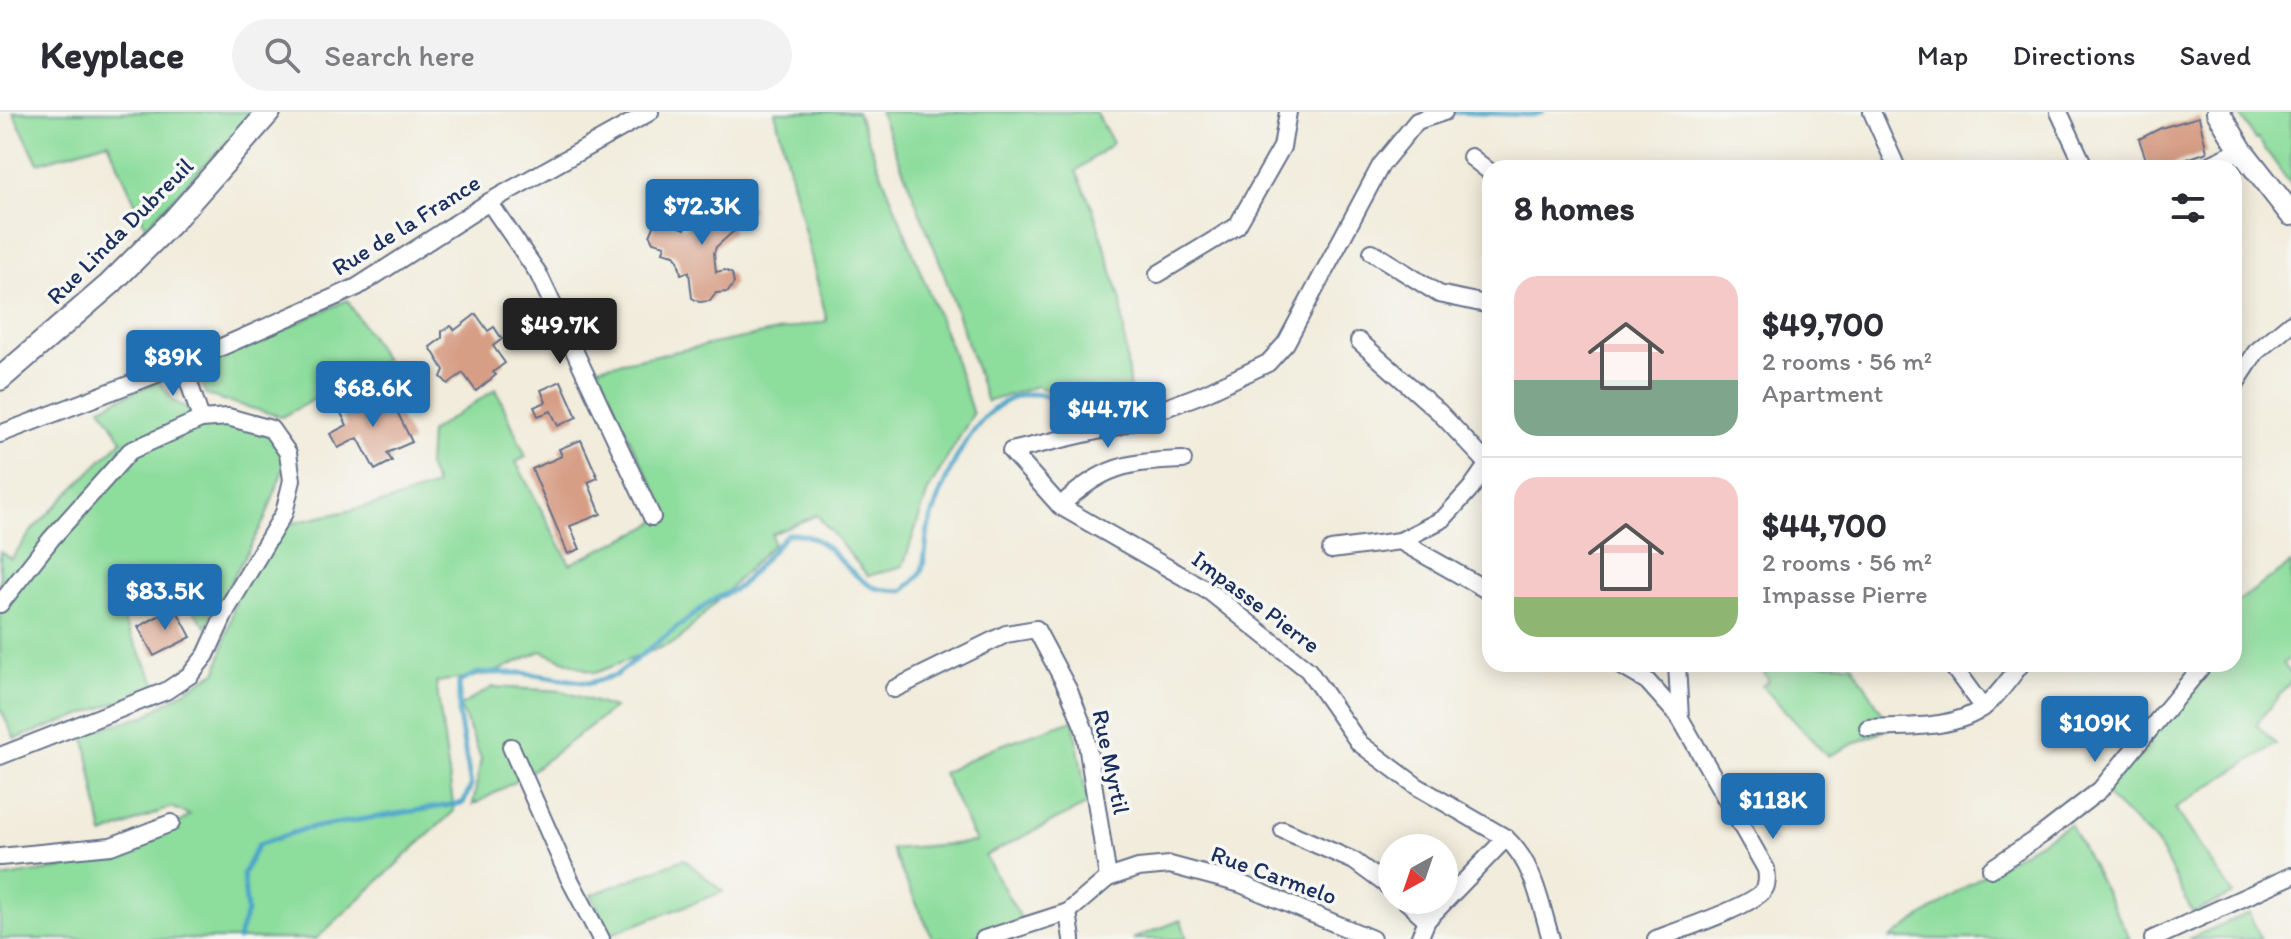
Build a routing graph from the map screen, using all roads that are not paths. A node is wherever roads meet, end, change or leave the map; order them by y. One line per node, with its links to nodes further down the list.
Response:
1 (269, 112): 23 (street, Rue Linda Dubreuil)
2 (650, 112): 14 (street, Rue de la France)
3 (1288, 112): 17 (street)
4 (1444, 112): 29 (street, Impasse Pierre)
5 (1872, 112): 10 (street)
6 (2059, 112): 11 (street)
7 (2218, 112): 8 (street)
8 (2241, 150): 12 (street); 15 (street)
9 (1471, 157): 13 (street)
10 (1893, 160)
11 (2081, 160)
12 (2220, 160)
13 (1482, 166)
14 (489, 202): 21 (street, Rue de la France); 30 (street)
15 (2291, 214)
16 (1372, 252): 18 (street)
17 (1158, 274)
18 (1482, 303)
19 (2291, 323): 22 (street)
20 (1359, 341): 26 (street)
21 (183, 364): 24 (street); 25 (street, Rue de la France)
22 (2242, 374)
23 (0, 379)
24 (201, 419): 34 (street); 45 (street)
25 (0, 434)
26 (1482, 455)
27 (1183, 460): 29 (street)
28 (1482, 472): 31 (street)
29 (1060, 506): 48 (street, Impasse Pierre)
30 (652, 517)
31 (1400, 541): 32 (street); 33 (street)
32 (1331, 550)
33 (1482, 587)
34 (0, 604)
35 (1632, 672): 42 (street)
36 (1677, 672): 42 (street)
37 (1957, 672): 41 (street)
38 (2014, 672): 41 (street)
39 (2197, 672): 50 (street)
40 (894, 689): 52 (street, Rue Myrtil)
41 (1983, 708): 43 (street)
42 (1680, 718): 63 (street)
43 (1868, 728)
44 (511, 747): 57 (street)
45 (0, 756)
46 (171, 823): 49 (street)
47 (1283, 830): 53 (street)
48 (1506, 838): 56 (street); 62 (street)
49 (0, 857)
50 (1991, 869)
51 (2291, 876): 64 (street)
52 (1108, 878): 54 (street, Rue Carmelo); 60 (street, Rue Carmelo)
53 (1378, 879)
54 (1068, 912): 58 (street, Rue Carmelo); 59 (street)
55 (1420, 914): 56 (street)
56 (1427, 920): 61 (street)
57 (601, 939)
58 (984, 939)
59 (1072, 939)
60 (1372, 939)
61 (1419, 939)
62 (1551, 939)
63 (1656, 939)
64 (2153, 939)

